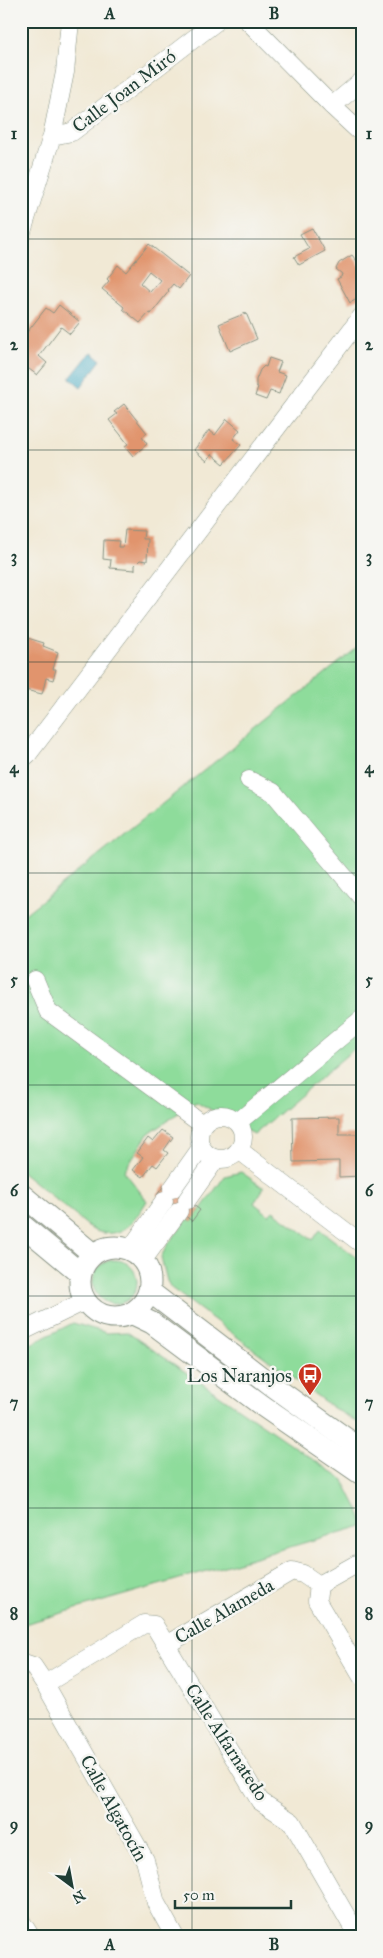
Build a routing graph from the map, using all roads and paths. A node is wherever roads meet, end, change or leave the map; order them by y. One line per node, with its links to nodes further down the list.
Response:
1 (70, 21): 7 (street)
2 (217, 21): 7 (street, Calle Joan Miró)
3 (248, 21): 5 (street)
4 (362, 81): 5 (street)
5 (332, 106): 6 (street)
6 (361, 133)
7 (52, 136): 8 (street)
8 (21, 235)
9 (362, 316): 10 (street)
10 (21, 760)
11 (249, 780): 12 (street)
12 (362, 898)
13 (35, 980): 16 (street)
14 (362, 1019): 15 (street)
15 (238, 1122): 16 (street); 18 (street)
16 (202, 1124): 17 (street)
17 (201, 1148): 19 (street); 24 (street)
18 (240, 1150): 19 (street); 22 (street)
19 (216, 1159): 24 (street)
20 (21, 1194): 23 (street)
21 (21, 1224): 25 (street)
22 (362, 1244)
23 (93, 1254): 24 (street); 25 (street)
24 (137, 1255): 26 (street)
25 (80, 1274): 27 (street)
26 (149, 1291): 28 (street); 30 (street)
27 (85, 1301): 28 (street); 29 (street)
28 (131, 1313): 31 (street)
29 (21, 1332)
30 (362, 1450)
31 (361, 1472)
32 (362, 1561): 33 (street)
33 (319, 1585): 34 (street, Calle Alameda); 36 (street)
34 (166, 1645): 37 (street, Calle Alameda); 39 (street, Calle Alfarnatedo)
35 (21, 1662): 37 (street)
36 (362, 1677)
37 (45, 1684): 41 (street, Calle Algatocín)
38 (21, 1921): 40 (street)
39 (356, 1933)
40 (31, 1937)
41 (175, 1937)

